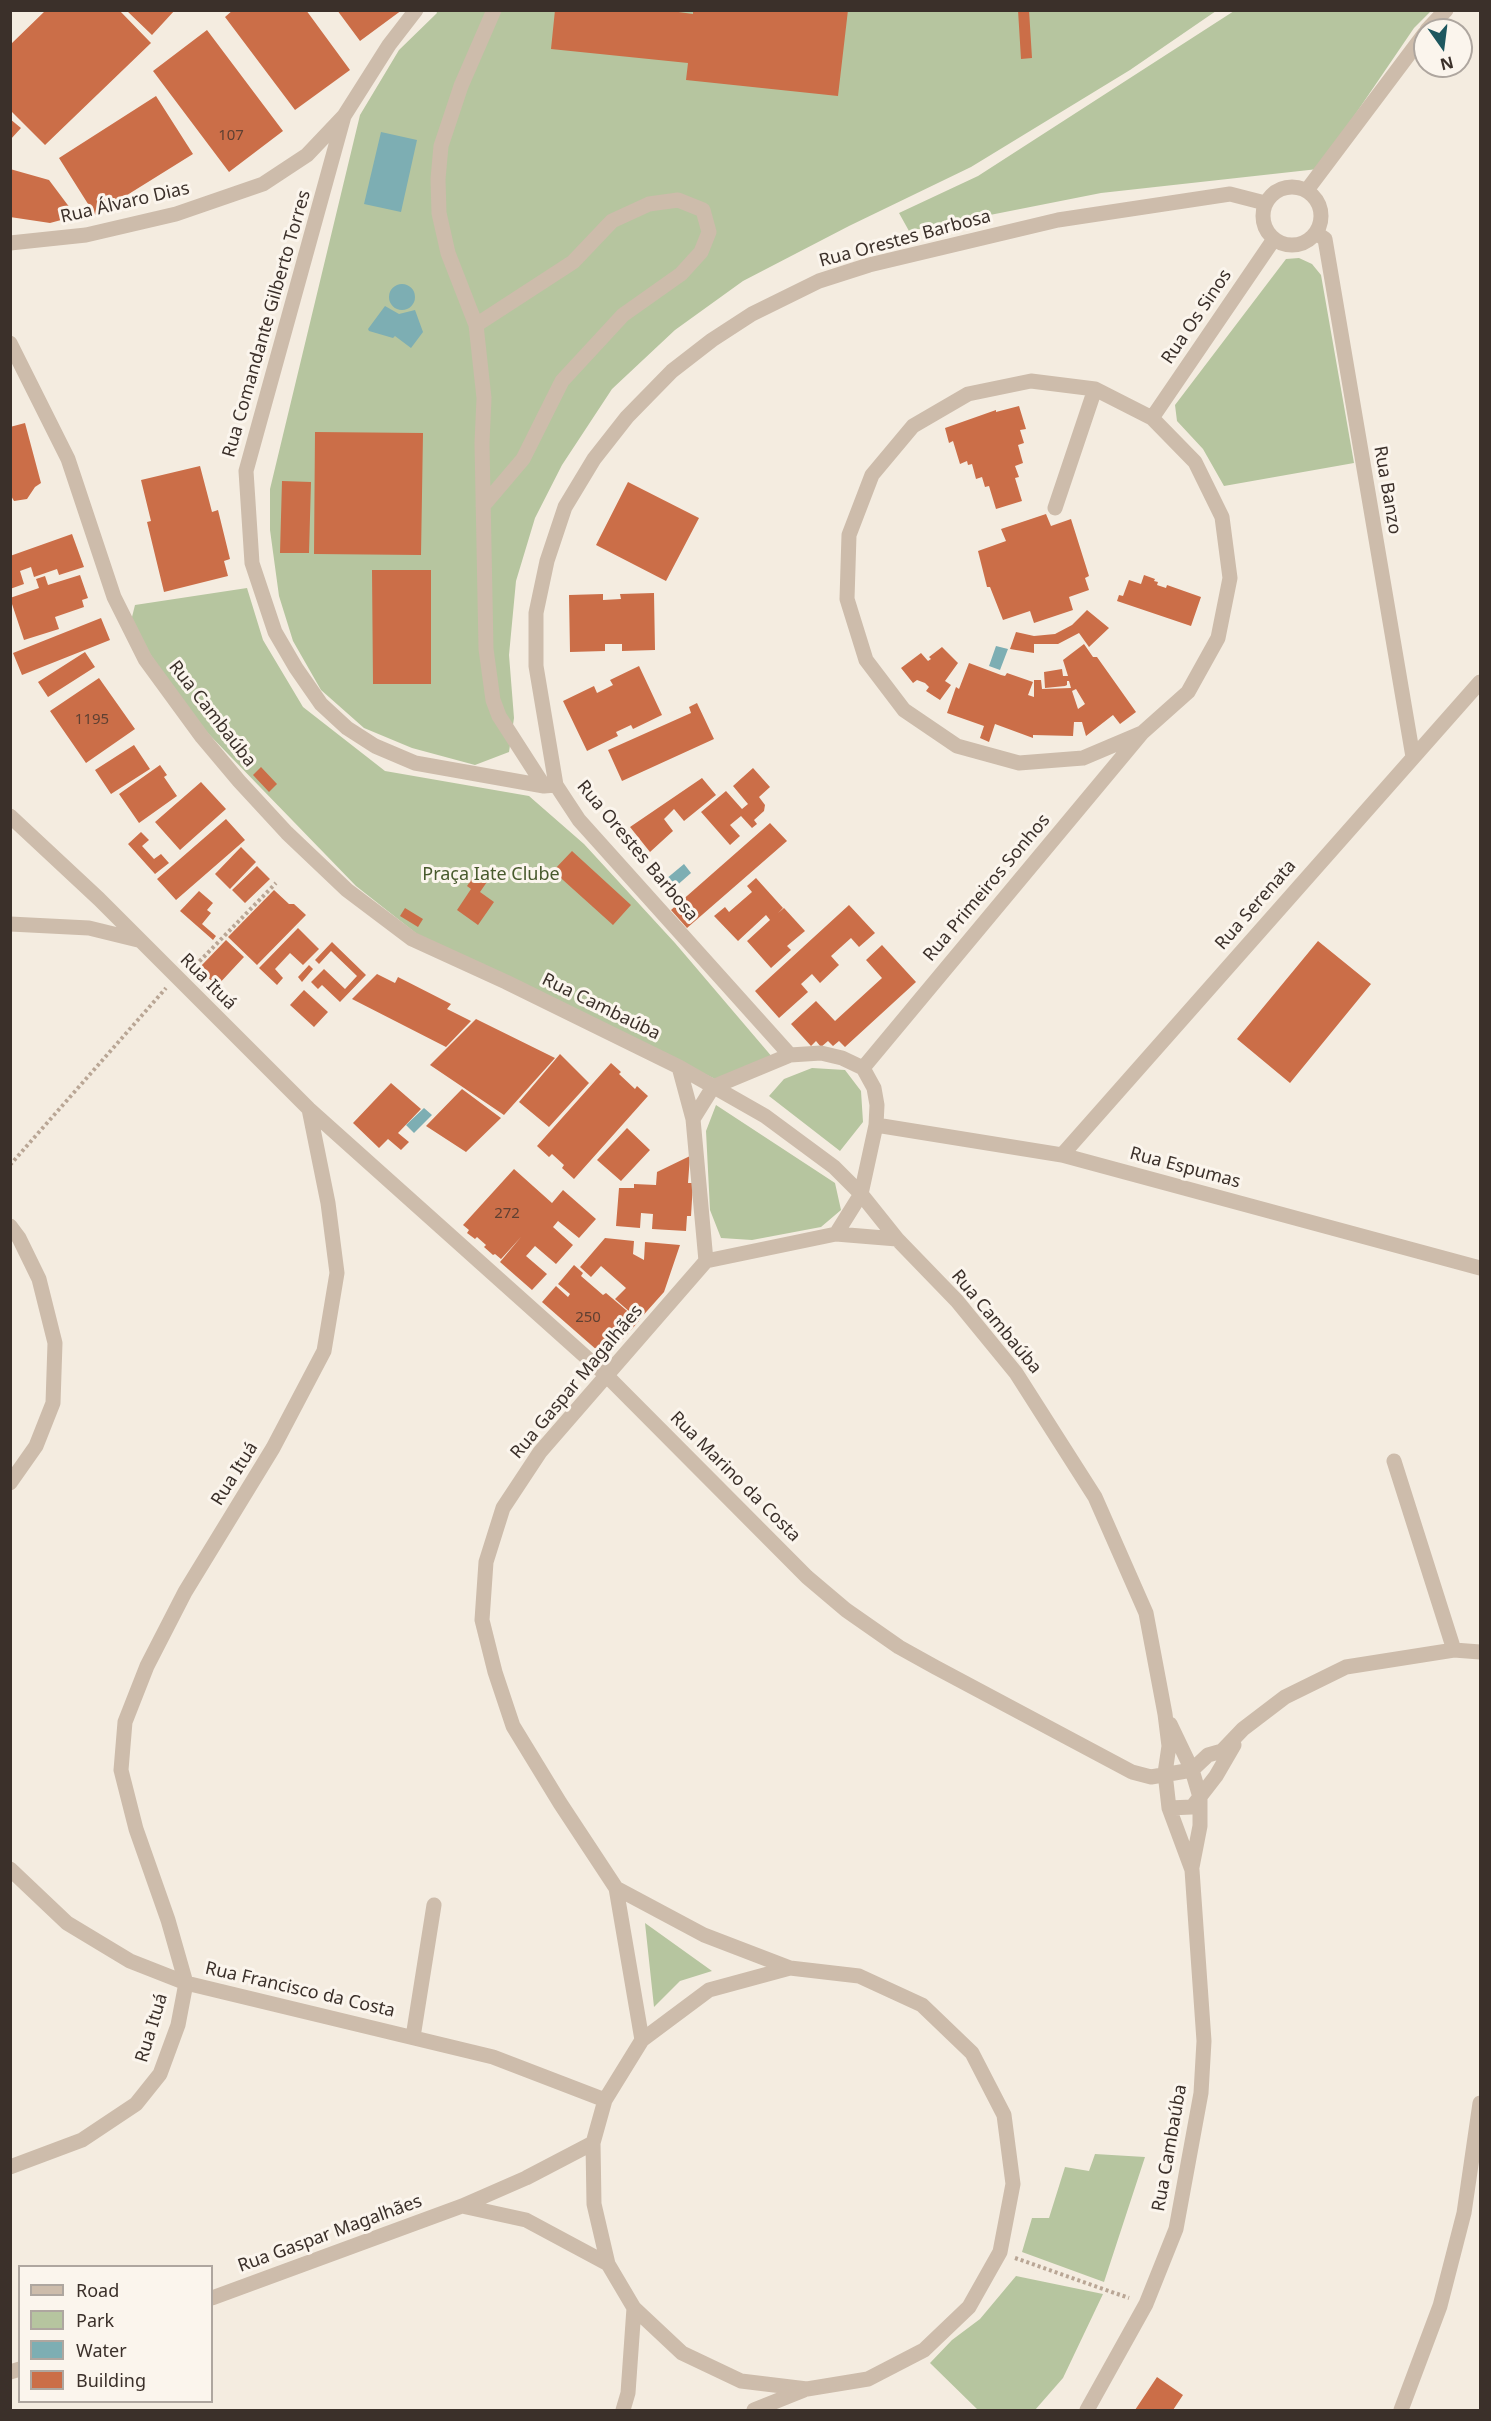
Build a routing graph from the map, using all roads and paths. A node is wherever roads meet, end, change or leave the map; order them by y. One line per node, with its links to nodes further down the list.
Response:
1 (416, 10): 4 (street, Rua Álvaro Dias)
2 (494, 10): 10 (street)
3 (1413, 49): 5 (street)
4 (344, 116): 9 (street, Rua Álvaro Dias); 19 (street, Rua Comandante Gilberto Torres)
5 (1307, 190): 6 (street); 7 (street)
6 (1265, 203): 8 (street); 19 (street, Rua Orestes Barbosa)
7 (1316, 233): 8 (street); 18 (street, Rua Banzo)
8 (1274, 239): 13 (street, Rua Os Sinos)
9 (10, 243)
10 (476, 325): 14 (street); 14 (street)
11 (10, 343): 26 (street, Rua Cambaúba)
12 (1095, 389): 13 (street, Rua Primeiros Sonhos); 15 (street); 17 (street, Rua Primeiros Sonhos)
13 (1152, 418): 17 (street, Rua Primeiros Sonhos)
14 (483, 506): 19 (street)
15 (1055, 508)
16 (1480, 682): 18 (street, Rua Serenata)
17 (1142, 734): 27 (street, Rua Primeiros Sonhos)
18 (1413, 757): 32 (street, Rua Serenata)
19 (550, 786): 25 (street, Rua Orestes Barbosa)
20 (10, 816): 23 (street, Rua Ituá)
21 (276, 883): 24 (path)
22 (10, 924): 23 (street)
23 (139, 940): 24 (street, Rua Ituá)
24 (178, 979): 29 (street, Rua Ituá); 33 (path)
25 (790, 1055): 27 (street); 28 (street)
26 (679, 1067): 28 (street, Rua Cambaúba); 30 (street)
27 (863, 1068): 31 (street)
28 (713, 1087): 30 (street); 34 (street, Rua Cambaúba)
29 (309, 1109): 40 (street, Rua Marino da Costa); 56 (street, Rua Ituá)
30 (693, 1119): 38 (street)
31 (876, 1125): 32 (street, Rua Espumas); 34 (street)
32 (1062, 1155): 39 (street, Rua Espumas)
33 (10, 1165)
34 (861, 1194): 36 (street); 37 (street, Rua Cambaúba)
35 (10, 1226): 42 (street)
36 (836, 1234): 37 (street); 38 (street)
37 (897, 1239): 45 (street, Rua Cambaúba)
38 (706, 1261): 40 (street, Rua Gaspar Magalhães)
39 (1480, 1268)
40 (606, 1376): 48 (street, Rua Marino da Costa); 53 (street, Rua Gaspar Magalhães)
41 (1394, 1461): 43 (street)
42 (10, 1483)
43 (1454, 1650): 44 (street); 46 (street)
44 (1480, 1652)
45 (1166, 1714): 47 (street, Rua Cambaúba); 48 (street, Rua Cambaúba)
46 (1243, 1729): 47 (street); 49 (street)
47 (1192, 1770): 48 (street, Rua Marino da Costa); 49 (street, Rua Cambaúba)
48 (1165, 1773): 50 (street, Rua Cambaúba)
49 (1200, 1797): 50 (street); 52 (street, Rua Cambaúba)
50 (1169, 1808): 52 (street, Rua Cambaúba)
51 (10, 1869): 56 (street, Rua Francisco da Costa)
52 (1192, 1870): 67 (street, Rua Cambaúba)
53 (616, 1888): 55 (street); 58 (street, Rua Gaspar Magalhães)
54 (434, 1905): 57 (street)
55 (790, 1968): 58 (street); 64 (street)
56 (186, 1983): 57 (street, Rua Francisco da Costa); 62 (street, Rua Ituá)
57 (413, 2037): 59 (street, Rua Francisco da Costa)
58 (642, 2040): 59 (street)
59 (605, 2100): 61 (street)
60 (1480, 2103): 73 (street)
61 (593, 2143): 63 (street, Rua Gaspar Magalhães); 65 (street)
62 (10, 2167)
63 (462, 2205): 65 (street); 66 (street, Rua Gaspar Magalhães)
64 (1000, 2252): 67 (path); 69 (street)
65 (608, 2264): 68 (street)
66 (213, 2298)
67 (1146, 2304): 72 (street, Rua Cambaúba)
68 (634, 2308): 69 (street); 70 (street)
69 (807, 2389): 71 (street)
70 (623, 2410)
71 (754, 2410)
72 (1087, 2410)
73 (1401, 2410)

